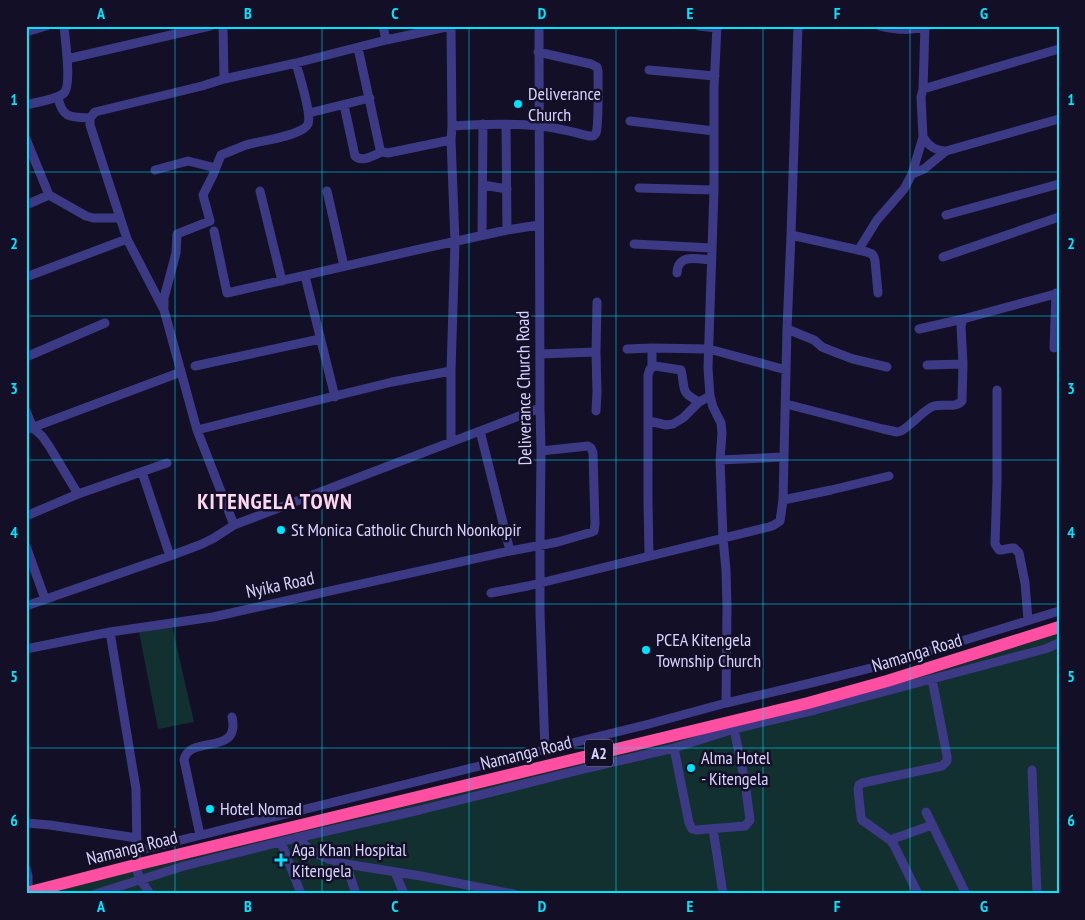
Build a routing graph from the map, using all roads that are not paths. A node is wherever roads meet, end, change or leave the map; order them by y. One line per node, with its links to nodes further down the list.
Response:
1 (46, 26): 13 (street)
2 (64, 26): 18 (street)
3 (210, 26): 18 (street)
4 (223, 26): 22 (street)
5 (383, 26): 14 (street)
6 (451, 26): 14 (street); 34 (street)
7 (538, 26): 17 (street, Deliverance Church Road)
8 (699, 26): 12 (street)
9 (798, 26): 61 (street)
10 (880, 26): 11 (street)
11 (926, 26): 23 (street)
12 (717, 27): 21 (street)
13 (26, 32)
14 (386, 40): 15 (street)
15 (358, 48): 19 (street); 25 (street)
16 (1059, 49): 23 (street)
17 (538, 52): 35 (street, Deliverance Church Road); 35 (street)
18 (67, 59): 24 (street)
19 (296, 64): 22 (street); 28 (street)
20 (648, 70): 21 (street)
21 (715, 76): 36 (street)
22 (224, 79): 29 (street)
23 (923, 89): 37 (street)
24 (58, 97): 27 (street); 29 (street)
25 (370, 98): 26 (street); 41 (street)
26 (344, 104): 28 (street); 41 (street)
27 (26, 105)
28 (308, 113): 42 (street)
29 (90, 118): 56 (street)
30 (1059, 119): 40 (street)
31 (630, 121): 36 (street)
32 (483, 124): 33 (street); 34 (street); 46 (street)
33 (506, 125): 35 (street); 47 (street)
34 (452, 126): 39 (street)
35 (538, 126): 57 (street, Deliverance Church Road)
36 (714, 132): 49 (street)
37 (923, 137): 40 (street); 44 (street)
38 (26, 139): 52 (street)
39 (451, 140): 41 (street); 63 (street)
40 (946, 151): 44 (street)
41 (382, 152)
42 (216, 168): 43 (street); 77 (street)
43 (155, 170)
44 (912, 174): 66 (street)
45 (1059, 184): 54 (street)
46 (483, 185): 47 (street); 60 (street)
47 (507, 188): 58 (street)
48 (639, 188): 49 (street)
49 (714, 190): 65 (street)
50 (260, 191): 73 (street)
51 (327, 191): 69 (street)
52 (49, 195): 53 (street); 56 (street)
53 (26, 205)
54 (946, 215)
55 (1059, 217): 67 (street)
56 (120, 218): 62 (street)
57 (539, 225): 58 (street); 88 (street, Deliverance Church Road)
58 (507, 230): 60 (street)
59 (214, 231): 73 (street)
60 (482, 235): 63 (street)
61 (792, 235): 66 (street); 80 (street)
62 (127, 239): 72 (street); 77 (street)
63 (455, 242): 69 (street); 96 (street)
64 (634, 244): 65 (street)
65 (712, 248): 68 (street)
66 (859, 249): 74 (street)
67 (943, 257)
68 (711, 260): 70 (street); 86 (street)
69 (344, 266): 71 (street)
70 (677, 273)
71 (305, 276): 73 (street); 82 (street)
72 (26, 277)
73 (282, 281)
74 (878, 293)
75 (1058, 293): 78 (street); 84 (street)
76 (597, 302): 87 (street)
77 (164, 310): 97 (street)
78 (963, 320): 81 (street); 90 (street)
79 (105, 323): 89 (street)
80 (787, 329): 94 (street); 95 (street)
81 (919, 329)
82 (320, 339): 92 (street); 100 (street)
83 (652, 348): 85 (street); 86 (street); 93 (street)
84 (1054, 348)
85 (627, 349)
86 (709, 349): 95 (street); 99 (street)
87 (596, 352): 88 (street); 105 (street)
88 (540, 354): 103 (street, Deliverance Church Road)
89 (26, 357)
90 (963, 364): 91 (street); 102 (street)
91 (927, 365)
92 (195, 366)
93 (652, 367): 101 (street); 106 (street)
94 (887, 367)
95 (786, 370): 102 (street)
96 (451, 371): 100 (street); 110 (street)
97 (181, 372): 107 (street); 108 (street)
98 (996, 390): 132 (street)
99 (710, 396): 101 (street); 113 (street)
100 (336, 397): 108 (street)
101 (699, 402): 106 (street)
102 (786, 404): 112 (street)
103 (540, 408): 109 (street); 111 (street, Deliverance Church Road)
104 (26, 411): 107 (street)
105 (596, 411)
106 (649, 421): 126 (street)
107 (30, 429): 117 (street)
108 (197, 430): 120 (street)
109 (480, 431): 110 (street); 124 (street)
110 (451, 441): 120 (street)
111 (542, 451): 122 (street, Deliverance Church Road); 122 (street, Nyika Road)
112 (783, 457): 113 (street); 118 (street)
113 (720, 460): 121 (street)
114 (167, 463): 115 (street)
115 (142, 472): 117 (street); 125 (street)
116 (889, 476): 118 (street)
117 (78, 494): 119 (street)
118 (783, 500): 121 (street)
119 (26, 516)
120 (234, 525): 125 (street)
121 (723, 538): 126 (street); 138 (street)
122 (540, 545): 124 (street, Nyika Road); 127 (street, Deliverance Church Road)
123 (26, 546): 129 (street)
124 (510, 551): 134 (street, Nyika Road)
125 (170, 556): 129 (street)
126 (649, 556): 127 (street)
127 (541, 582): 128 (street); 142 (street, Deliverance Church Road)
128 (491, 593)
129 (45, 599): 130 (street)
130 (26, 606)
131 (1059, 611): 132 (street)
132 (1028, 620): 138 (street)
133 (1059, 627): 144 (highway, Namanga Road / A2)
134 (110, 632): 136 (street, Nyika Road); 151 (street)
135 (1059, 643): 137 (street)
136 (26, 649)
137 (932, 679): 140 (street); 153 (street)
138 (726, 703): 142 (street)
139 (232, 717): 150 (street)
140 (734, 729): 141 (street); 149 (street)
141 (674, 748): 144 (street); 149 (street)
142 (545, 750): 150 (street)
143 (1032, 770): 171 (street)
144 (542, 773): 145 (highway, Namanga Road / A2)
145 (444, 797): 152 (street); 157 (highway, Namanga Road / A2)
146 (926, 812): 148 (street)
147 (26, 823): 151 (street)
148 (932, 825): 153 (street); 170 (street)
149 (713, 829): 168 (street)
150 (200, 836): 155 (street)
151 (137, 838): 155 (street)
152 (296, 838): 154 (street); 156 (street)
153 (890, 840): 169 (street)
154 (281, 842): 160 (street); 164 (street)
155 (137, 851): 157 (street)
156 (346, 864): 159 (street); 165 (street)
157 (135, 865): 160 (street); 161 (highway, Namanga Road / A2)
158 (26, 868): 161 (street)
159 (395, 872): 166 (street); 167 (street)
160 (140, 879): 162 (street); 163 (street)
161 (27, 893)
162 (95, 894)
163 (150, 894)
164 (301, 894)
165 (356, 894)
166 (404, 894)
167 (514, 894)
168 (723, 894)
169 (918, 894)
170 (966, 894)
171 (1037, 894)

